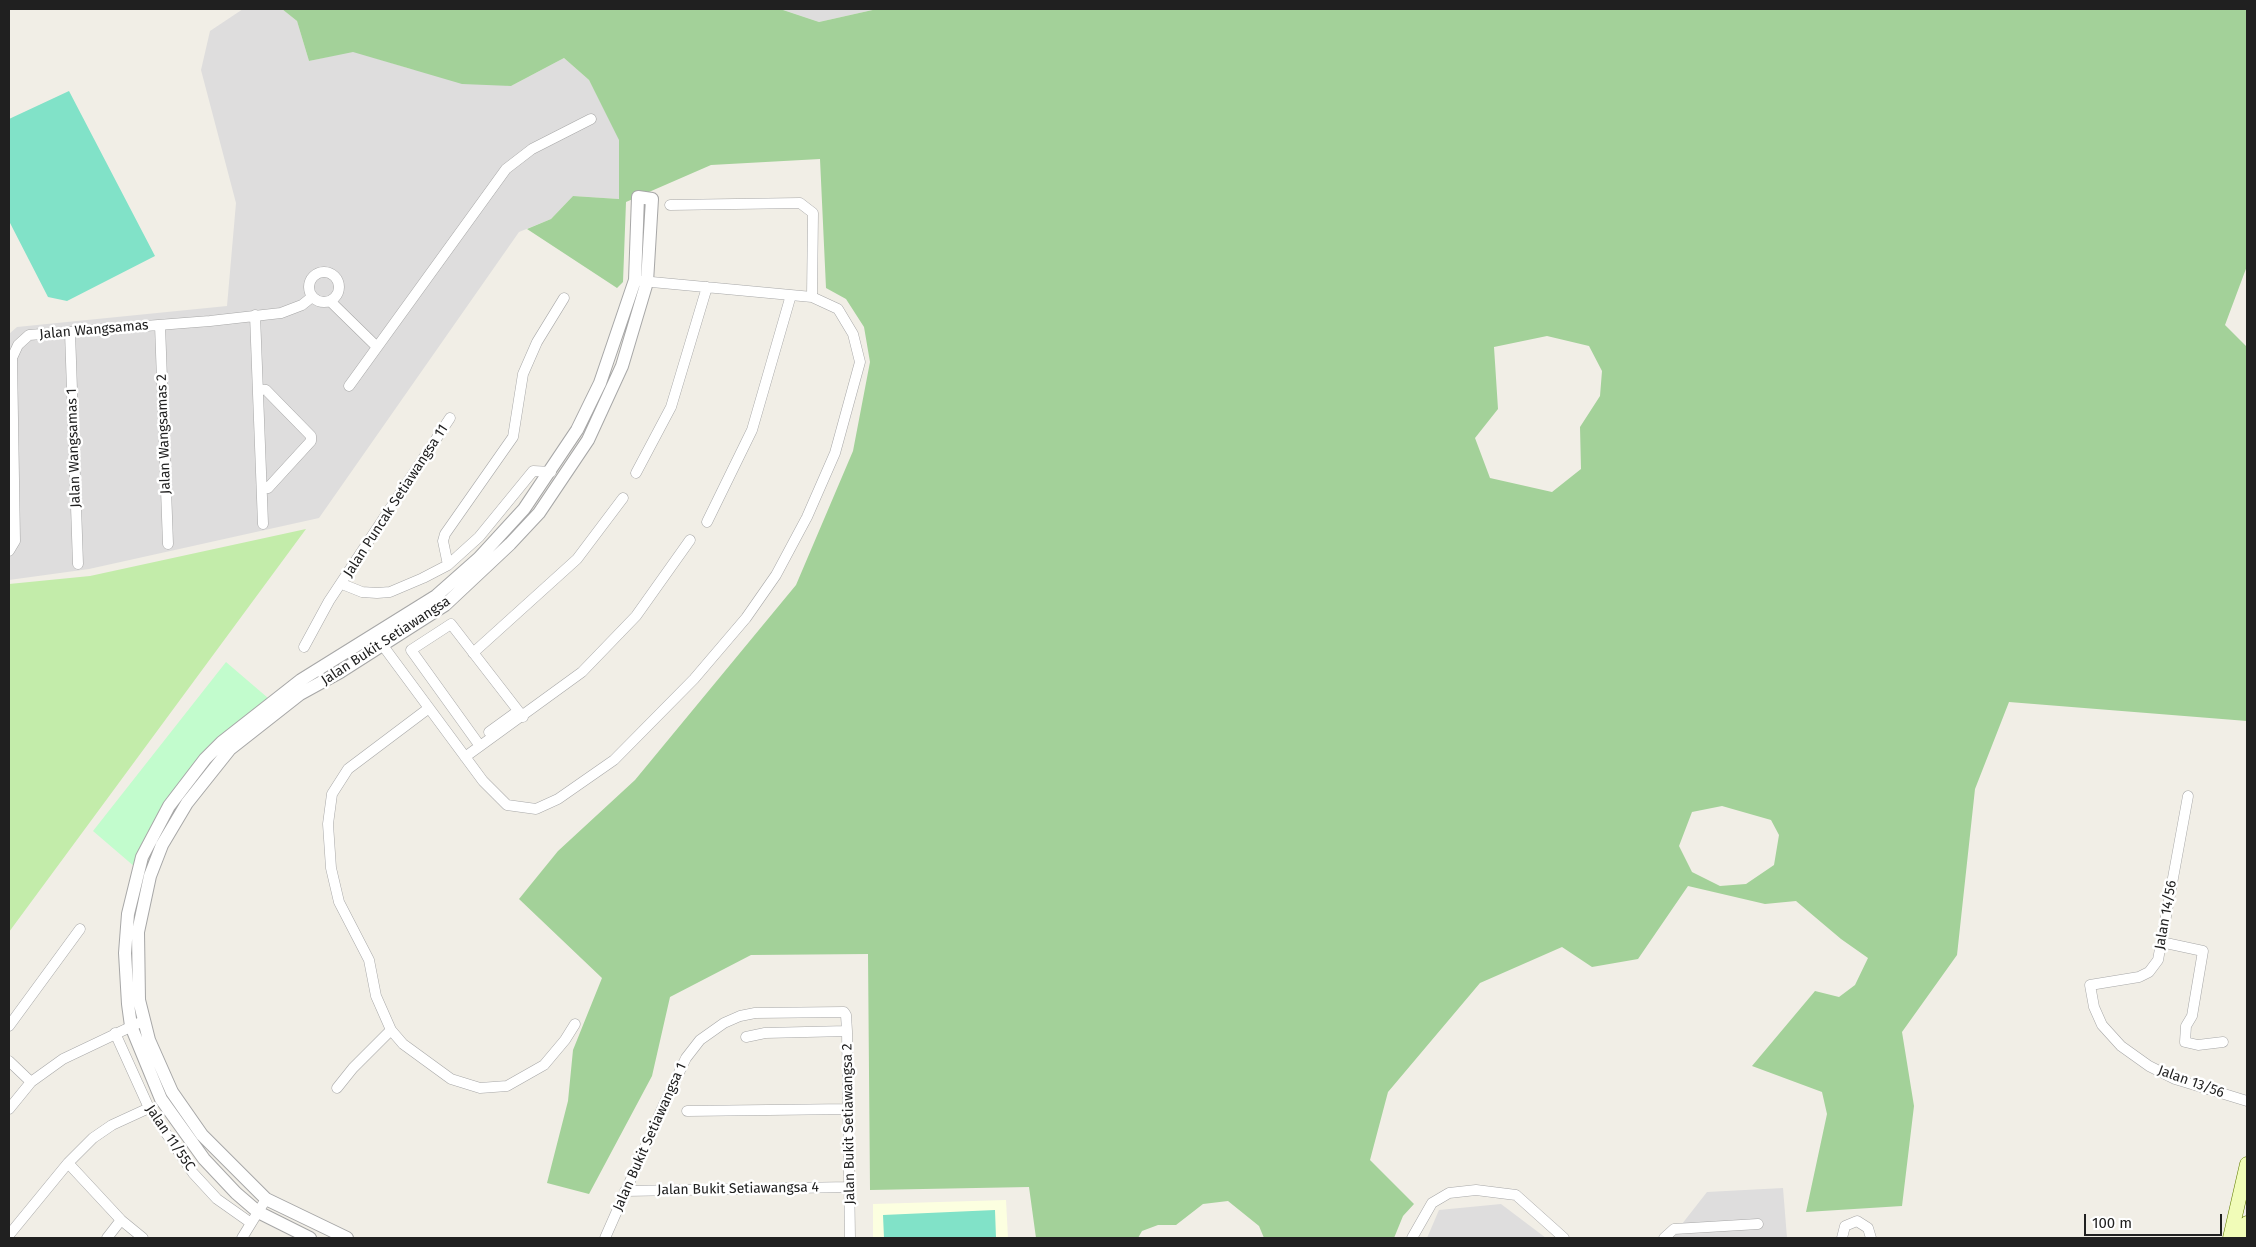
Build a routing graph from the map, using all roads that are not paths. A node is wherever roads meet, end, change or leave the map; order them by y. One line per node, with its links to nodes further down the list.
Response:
1 (591, 119): 13 (street)
2 (670, 205): 6 (street)
3 (641, 281): 3 (street, Jalan Bukit Setiawangsa); 4 (street); 17 (street, Jalan Bukit Setiawangsa); 30 (street, Jalan Bukit Setiawangsa)
4 (707, 288): 5 (street); 18 (street)
5 (791, 295): 6 (street); 21 (street)
6 (812, 296): 36 (street)
7 (312, 297): 9 (street); 9 (street); 10 (street, Jalan Wangsamas)
8 (564, 298): 27 (street)
9 (330, 301): 13 (street)
10 (255, 315): 11 (street, Jalan Wangsamas); 15 (street)
11 (160, 325): 12 (street, Jalan Wangsamas); 24 (street, Jalan Wangsamas 2)
12 (70, 332): 25 (street, Jalan Wangsamas); 26 (street, Jalan Wangsamas 1)
13 (376, 346): 14 (street)
14 (349, 386)
15 (258, 389): 19 (street); 19 (street)
16 (450, 418): 28 (street, Jalan Puncak Setiawangsa 11)
17 (551, 472): 27 (street, Jalan Puncak Setiawangsa 11); 29 (street, Jalan Bukit Setiawangsa)
18 (636, 473)
19 (262, 489): 22 (street)
20 (623, 498): 32 (street)
21 (706, 522)
22 (263, 524)
23 (690, 540): 34 (street)
24 (168, 544)
25 (9, 548)
26 (78, 564)
27 (448, 565): 28 (street, Jalan Puncak Setiawangsa 11)
28 (342, 584): 31 (street, Jalan Puncak Setiawangsa 11)
29 (375, 635): 30 (street); 42 (street, Jalan Bukit Setiawangsa)
30 (383, 646): 33 (street); 42 (street, Jalan Bukit Setiawangsa)
31 (304, 647)
32 (473, 653): 34 (street); 35 (street)
33 (429, 708): 36 (street); 45 (street)
34 (521, 714): 35 (street)
35 (478, 744): 36 (street)
36 (465, 757)
37 (2188, 796): 39 (street, Jalan 14/56)
38 (80, 929): 44 (street)
39 (2161, 942): 40 (street, Jalan 14/56); 49 (street)
40 (2090, 985): 53 (street, Jalan 13/56)
41 (844, 1012): 46 (street, Jalan Bukit Setiawangsa 2); 61 (street, Jalan Bukit Setiawangsa 1)
42 (137, 1023): 47 (street); 62 (street, Jalan Bukit Setiawangsa); 63 (street, Jalan Bukit Setiawangsa)
43 (575, 1024): 45 (street)
44 (9, 1026)
45 (391, 1030): 52 (street)
46 (847, 1031): 48 (street); 55 (street, Jalan Bukit Setiawangsa 2)
47 (115, 1033): 51 (street); 57 (street, Jalan 11/55C)
48 (746, 1037)
49 (2223, 1042)
50 (9, 1061): 51 (street)
51 (31, 1082): 54 (street)
52 (337, 1088)
53 (2247, 1101)
54 (9, 1109)
55 (849, 1109): 56 (street); 60 (street, Jalan Bukit Setiawangsa 2)
56 (687, 1111)
57 (152, 1113): 58 (street); 66 (street, Jalan 11/55C)
58 (68, 1163): 64 (street); 68 (street)
59 (2247, 1164): 81 (main road)
60 (850, 1187): 61 (street, Jalan Bukit Setiawangsa 4); 75 (street, Jalan Bukit Setiawangsa 2)
61 (626, 1191): 74 (street, Jalan Bukit Setiawangsa 1)
62 (266, 1199): 63 (street); 73 (street, Jalan Bukit Setiawangsa)
63 (258, 1212): 66 (street); 72 (street, Jalan Bukit Setiawangsa)
64 (120, 1220): 69 (street); 70 (street)
65 (2247, 1223): 82 (main road)
66 (251, 1224): 71 (street)
67 (1758, 1224): 78 (street)
68 (9, 1235)
69 (107, 1238)
70 (143, 1238)
71 (242, 1238)
72 (310, 1238)
73 (347, 1238)
74 (605, 1238)
75 (850, 1238)
76 (1412, 1238): 77 (street)
77 (1564, 1238)
78 (1664, 1238)
79 (1842, 1238): 80 (street)
80 (1871, 1238)
81 (2230, 1238)
82 (2243, 1238)

